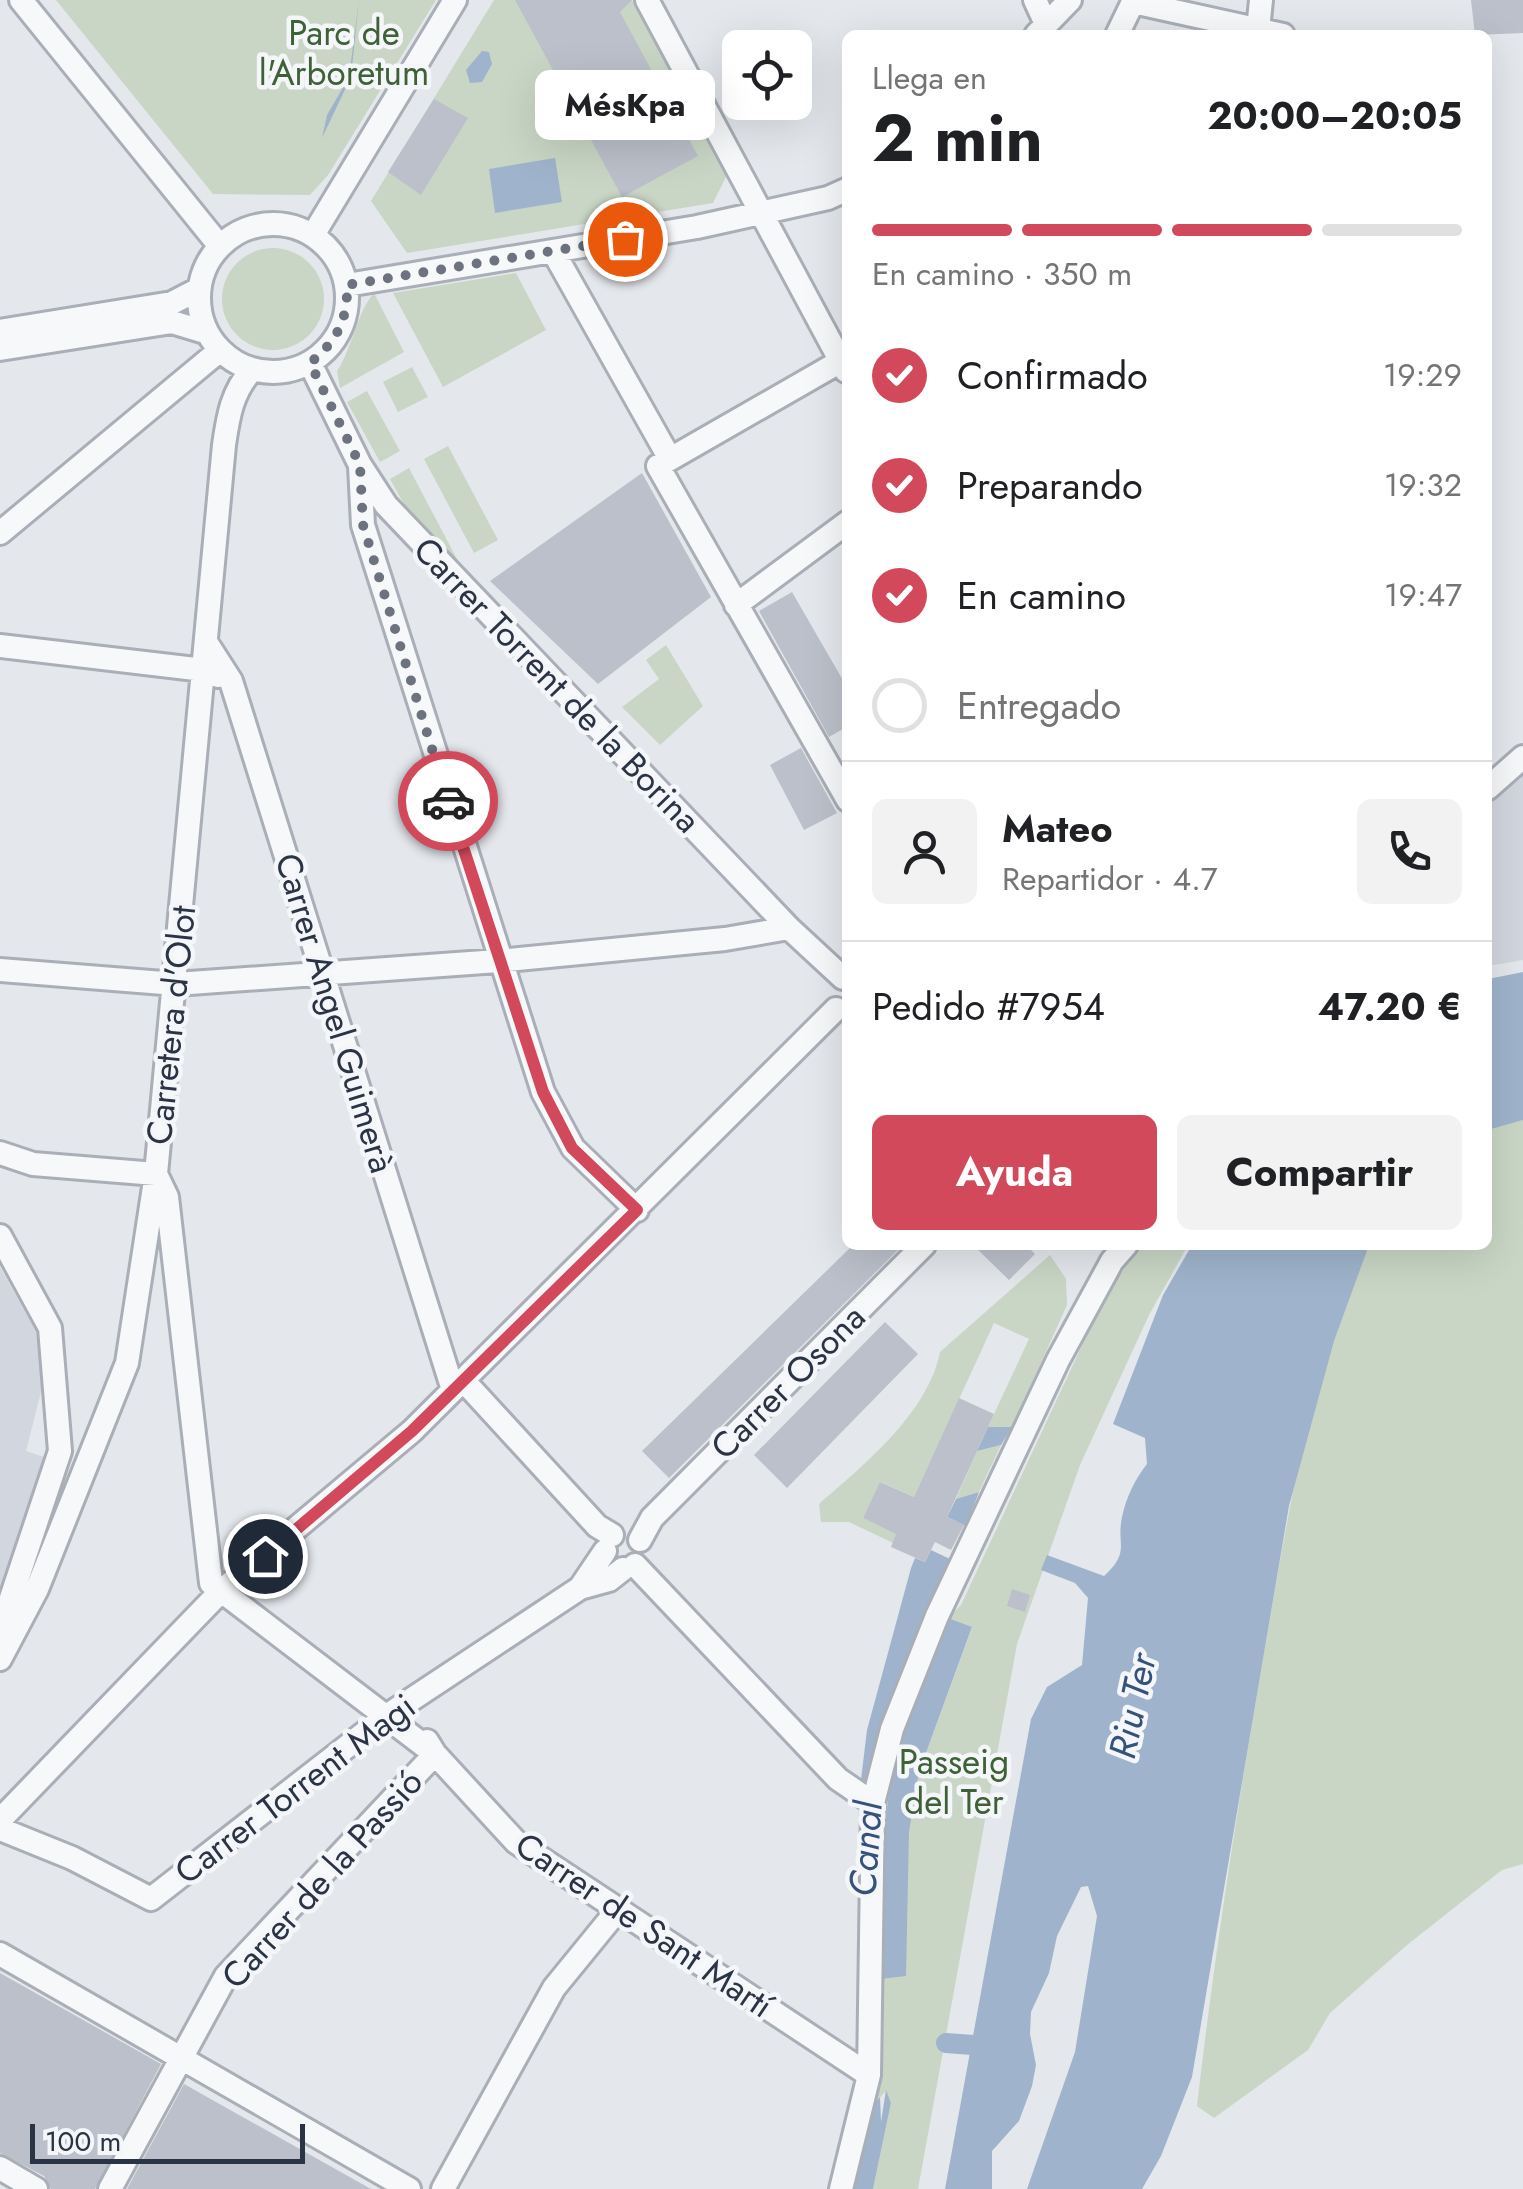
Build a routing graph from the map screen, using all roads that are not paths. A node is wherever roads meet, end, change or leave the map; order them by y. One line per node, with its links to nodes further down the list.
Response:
1 (21, 0): 13 (street)
2 (454, 0): 12 (street)
3 (647, 0): 11 (street)
4 (1035, 0): 7 (street)
5 (1070, 0): 7 (street)
6 (1261, 0): 9 (street)
7 (1041, 30)
8 (1119, 30): 9 (street)
9 (1246, 30)
10 (842, 191): 11 (street)
11 (762, 214): 14 (street); 21 (street)
12 (313, 235): 13 (street); 15 (street)
13 (219, 245): 16 (street)
14 (553, 250): 15 (street); 24 (street)
15 (347, 285): 20 (street)
16 (198, 289): 17 (street); 18 (street)
17 (0, 331)
18 (212, 341): 19 (street); 23 (street); 27 (street)
19 (0, 350)
20 (310, 363): 23 (street); 25 (street, Carrer Torrent de la Borina)
21 (842, 363)
22 (842, 368): 24 (street)
23 (252, 370): 29 (street, Carretera d'Olot)
24 (664, 462): 28 (street)
25 (360, 465): 36 (street, Carrer Torrent de la Borina); 37 (street)
26 (842, 526): 28 (street)
27 (0, 533)
28 (736, 604): 35 (street)
29 (206, 642): 31 (street, Carretera d'Olot); 32 (street, Carrer Angel Guimerà)
30 (0, 646): 31 (street)
31 (204, 670): 32 (street); 42 (street, Carretera d'Olot)
32 (231, 681): 39 (street, Carrer Angel Guimerà)
33 (1523, 757): 34 (street)
34 (1492, 784)
35 (842, 790)
36 (789, 928): 37 (street); 40 (street, Carrer Torrent de la Borina)
37 (498, 961): 39 (street); 46 (street)
38 (0, 970): 42 (street)
39 (322, 971): 42 (street); 50 (street, Carrer Angel Guimerà)
40 (842, 974)
41 (842, 981): 43 (street)
42 (176, 984): 45 (street, Carretera d'Olot)
43 (842, 1014): 46 (street)
44 (0, 1152): 45 (street)
45 (156, 1174): 54 (street); 55 (street, Carretera d'Olot)
46 (637, 1210): 50 (street)
47 (0, 1236): 55 (street)
48 (919, 1250): 51 (street, Carrer Osona)
49 (1111, 1250): 58 (street)
50 (458, 1385): 51 (street); 54 (street)
51 (620, 1540): 52 (street); 52 (street); 53 (street, Carrer Torrent Magi)
52 (629, 1567): 53 (street, Carrer Torrent Magi); 58 (street)
53 (580, 1588): 56 (street, Carrer Torrent Magi)
54 (220, 1592): 56 (street, Carrer de Sant Martí); 59 (street)
55 (1, 1657)
56 (395, 1710): 57 (street, Carrer de Sant Martí); 60 (street, Carrer Torrent Magi)
57 (435, 1754): 61 (street, Carrer de Sant Martí); 63 (street, Carrer de la Passió)
58 (872, 1803): 64 (street)
59 (0, 1820)
60 (0, 1829)
61 (616, 1912): 64 (street, Carrer de Sant Martí); 69 (street)
62 (0, 1954): 63 (street)
63 (182, 2059): 67 (street, Carrer de la Passió); 68 (street)
64 (870, 2075): 70 (street)
65 (0, 2168): 66 (street)
66 (36, 2189)
67 (110, 2189)
68 (408, 2189)
69 (443, 2189)
70 (841, 2189)

